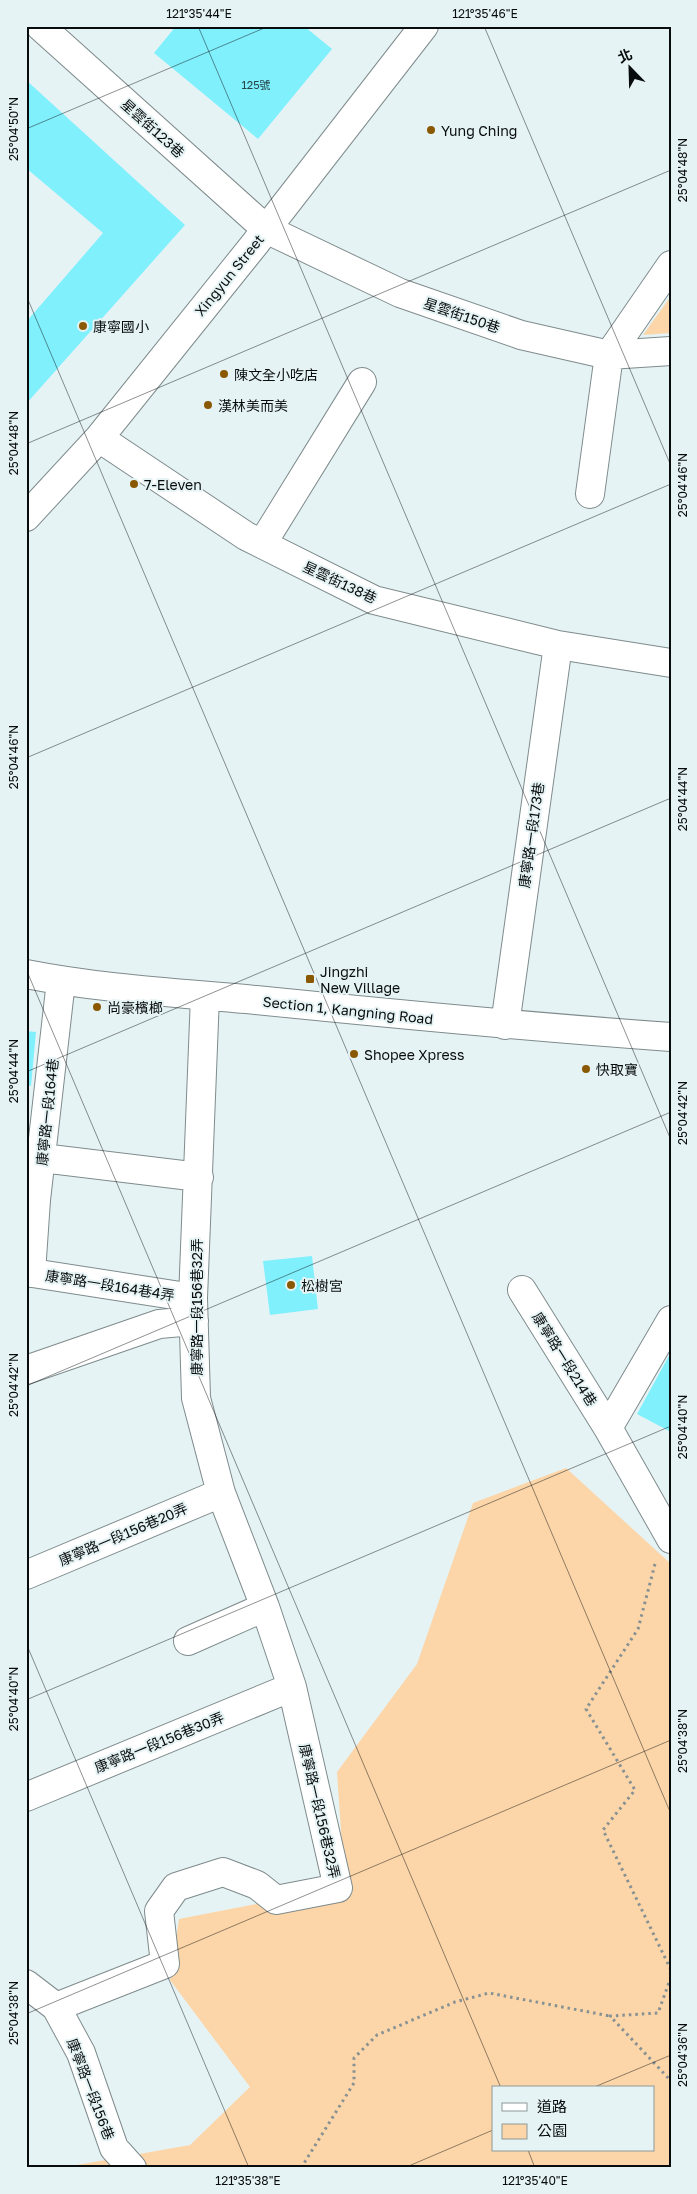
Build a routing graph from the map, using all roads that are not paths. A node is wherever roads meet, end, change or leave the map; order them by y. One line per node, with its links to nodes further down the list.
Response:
1 (40, 26): 3 (street, 星雲街123巷)
2 (424, 26): 3 (street, Xingyun Street)
3 (266, 230): 6 (street, 星雲街150巷); 8 (street, Xingyun Street)
4 (671, 264): 6 (street)
5 (671, 350): 6 (street, 星雲街150巷)
6 (609, 355): 9 (street)
7 (362, 382): 11 (street)
8 (99, 438): 10 (street, Xingyun Street); 11 (street, 星雲街138巷)
9 (590, 494)
10 (26, 517)
11 (262, 544): 12 (street, 星雲街138巷)
12 (558, 645): 13 (street, 星雲街138巷); 17 (street, 康寧路一段173巷)
13 (671, 663)
14 (26, 974): 15 (street, Section 1, Kangning Road)
15 (61, 981): 16 (street, Section 1, Kangning Road); 19 (street, 康寧路一段164巷)
16 (205, 996): 17 (street, Section 1, Kangning Road); 20 (street, 康寧路一段156巷32弄)
17 (504, 1025): 18 (street, Section 1, Kangning Road)
18 (671, 1037)
19 (42, 1158): 20 (street); 21 (street, 康寧路一段164巷)
20 (198, 1177): 24 (street, 康寧路一段156巷32弄)
21 (31, 1200): 22 (street, 康寧路一段164巷)
22 (29, 1273): 24 (street, 康寧路一段164巷4弄)
23 (522, 1290): 27 (street, 康寧路一段214巷)
24 (194, 1310): 26 (street); 28 (street, 康寧路一段156巷32弄)
25 (671, 1320): 27 (street, 康寧路一段214巷)
26 (26, 1370)
27 (608, 1428): 29 (street, 康寧路一段214巷)
28 (220, 1493): 30 (street, 康寧路一段156巷20弄); 31 (street, 康寧路一段156巷32弄)
29 (669, 1528)
30 (26, 1575)
31 (265, 1607): 32 (street); 33 (street, 康寧路一段156巷32弄)
32 (188, 1641)
33 (292, 1688): 34 (street, 康寧路一段156巷30弄); 36 (street, 康寧路一段156巷32弄)
34 (26, 1797)
35 (26, 1984): 36 (street)
36 (56, 2007): 37 (street, 康寧路一段156巷)
37 (132, 2168)

